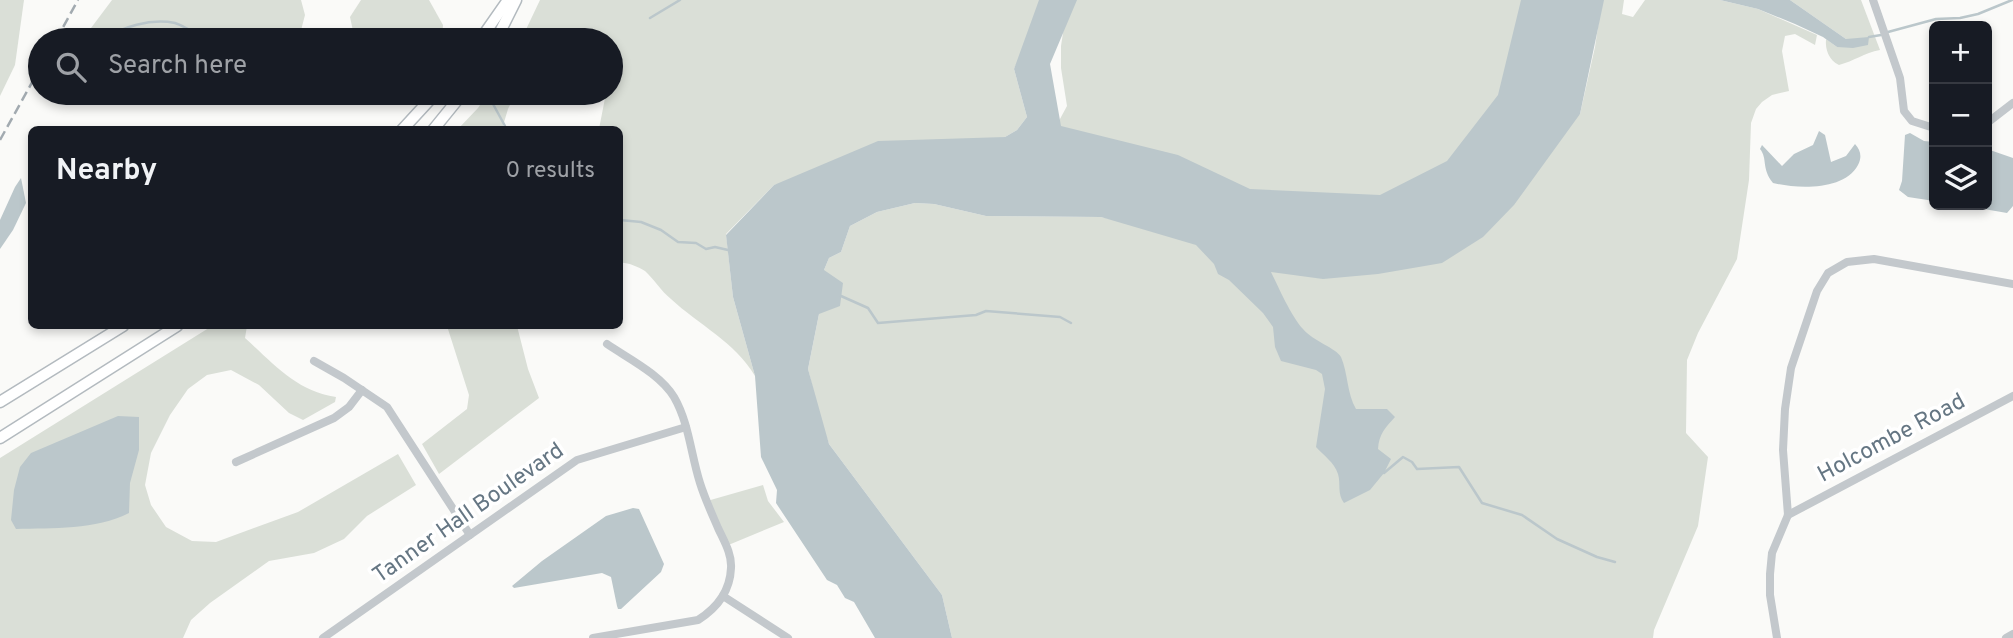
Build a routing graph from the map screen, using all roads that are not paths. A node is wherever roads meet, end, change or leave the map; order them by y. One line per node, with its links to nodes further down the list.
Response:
1 (508, 0): 4 (main road)
2 (516, 0): 5 (main road)
3 (1873, 0): 12 (street)
4 (488, 28)
5 (502, 28)
6 (2013, 103): 9 (street)
7 (425, 105): 10 (main road)
8 (453, 105): 11 (main road)
9 (1992, 119)
10 (406, 126)
11 (436, 126)
12 (1929, 126)
13 (2013, 284): 24 (street)
14 (118, 329): 20 (main road)
15 (172, 329): 22 (main road)
16 (607, 344): 21 (street)
17 (314, 361): 18 (street)
18 (362, 390): 23 (street); 25 (street)
19 (2013, 396): 24 (street, Holcombe Road)
20 (0, 402)
21 (686, 427): 25 (street, Tanner Hall Boulevard); 26 (street)
22 (0, 438)
23 (236, 462)
24 (1788, 515): 33 (street)
25 (470, 535): 27 (street, Tanner Hall Boulevard)
26 (723, 596): 29 (street); 32 (street)
27 (336, 634): 30 (street, Tanner Hall Boulevard)
28 (2013, 634): 34 (street)
29 (626, 635): 31 (street)
30 (323, 638)
31 (593, 638)
32 (788, 638)
33 (1777, 638)
34 (2006, 638)

